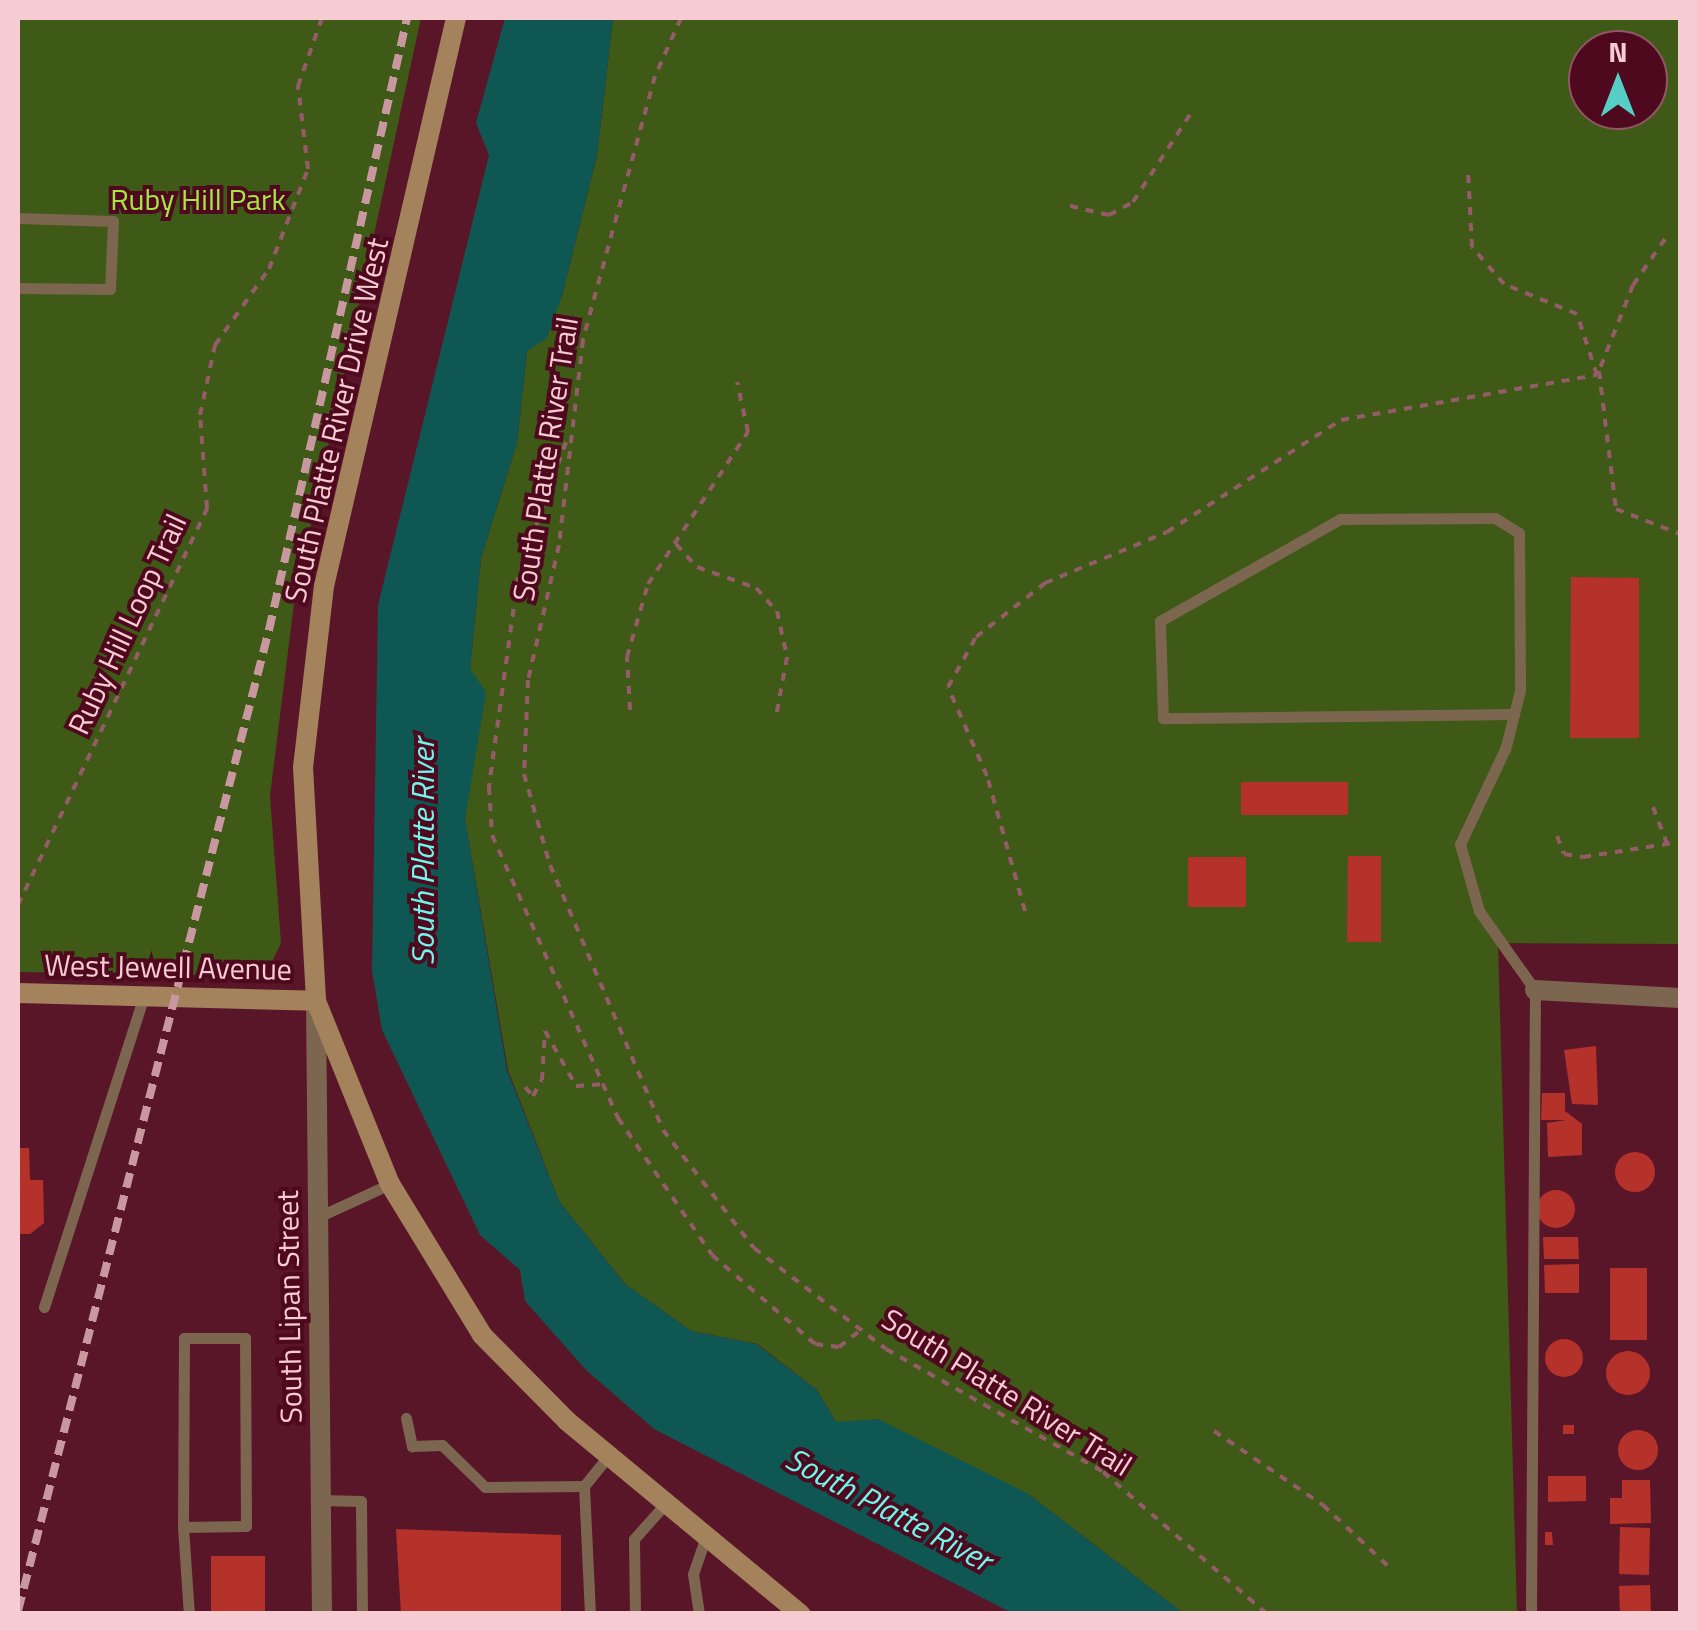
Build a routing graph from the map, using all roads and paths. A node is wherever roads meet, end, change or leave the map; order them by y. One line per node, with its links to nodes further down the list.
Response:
1 (322, 18): 22 (path, Ruby Hill Loop Trail)
2 (456, 18): 28 (street, South Platte River Drive West)
3 (680, 18): 12 (path, South Platte River Trail)
4 (1192, 110): 6 (path)
5 (1468, 170): 10 (path)
6 (1070, 206)
7 (18, 218): 9 (lane)
8 (1665, 239): 10 (path)
9 (18, 288)
10 (1599, 371): 13 (path); 23 (path)
11 (737, 382): 14 (path)
12 (568, 440): 29 (path); 34 (path, South Platte River Trail)
13 (1680, 534)
14 (675, 542): 15 (path); 17 (path)
15 (630, 710)
16 (1514, 714): 16 (lane); 24 (lane)
17 (776, 717)
18 (1653, 808): 21 (path)
19 (1558, 836): 21 (path)
20 (1680, 842): 21 (path)
21 (1667, 844)
22 (18, 905)
23 (1025, 911)
24 (1535, 990): 27 (street); 52 (lane)
25 (18, 993): 26 (street, West Jewell Avenue)
26 (144, 995): 28 (street, West Jewell Avenue); 33 (lane)
27 (1680, 998)
28 (316, 1001): 31 (street, South Platte River Drive West); 32 (street, South Lipan Street)
29 (602, 1084): 30 (path); 34 (path)
30 (525, 1087)
31 (390, 1184): 32 (lane); 37 (street, South Platte River Drive West)
32 (318, 1217): 39 (street, South Lipan Street)
33 (44, 1307)
34 (862, 1330): 51 (path, South Platte River Trail)
35 (406, 1418): 38 (lane)
36 (1214, 1430): 43 (path)
37 (608, 1456): 38 (lane); 40 (street, South Platte River Drive West)
38 (584, 1486): 47 (lane)
39 (320, 1500): 45 (street, South Lipan Street); 46 (lane)
40 (666, 1504): 42 (street, South Platte River Drive West); 48 (lane)
41 (183, 1527): 41 (lane); 44 (lane)
42 (706, 1537): 49 (lane); 50 (street, South Platte River Drive West)
43 (1389, 1568)
44 (190, 1614)
45 (322, 1614)
46 (362, 1614)
47 (590, 1614)
48 (635, 1614)
49 (699, 1614)
50 (800, 1614)
51 (1267, 1614)
52 (1531, 1614)

